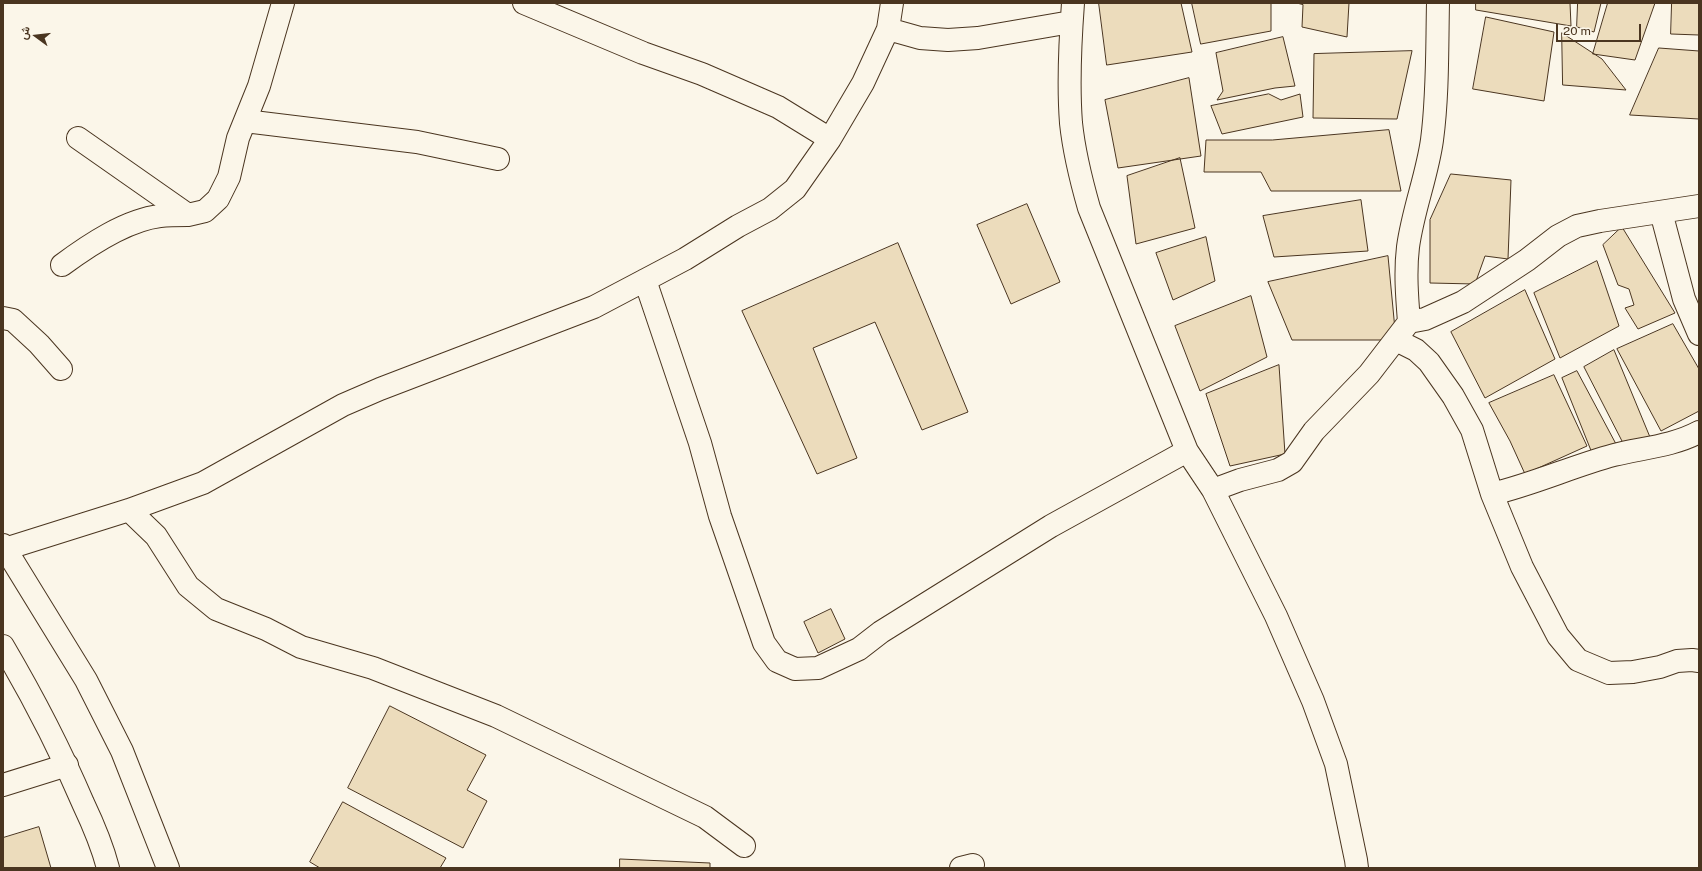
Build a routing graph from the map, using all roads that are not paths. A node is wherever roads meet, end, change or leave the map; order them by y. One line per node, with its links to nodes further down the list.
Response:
1 (283, 3): 7 (street)
2 (524, 3): 9 (street)
3 (892, 3): 6 (street)
4 (1438, 3): 17 (street)
5 (1072, 12): 6 (street); 22 (street)
6 (888, 29): 9 (street)
7 (245, 121): 10 (street); 13 (street)
8 (78, 138): 13 (street)
9 (830, 140): 15 (street)
10 (498, 159)
11 (1699, 206): 12 (street)
12 (1661, 212): 17 (street); 18 (street)
13 (188, 215): 14 (street)
14 (62, 265)
15 (645, 280): 22 (street); 25 (street)
16 (3, 318): 20 (street)
17 (1409, 322): 19 (street)
18 (1699, 334)
19 (1396, 340): 23 (street); 24 (street)
20 (61, 369)
21 (1699, 432): 24 (street)
22 (1187, 451): 23 (street)
23 (1213, 490): 34 (street)
24 (1492, 494): 28 (street)
25 (129, 510): 26 (street); 31 (street)
26 (4, 547): 33 (street)
27 (3, 646): 29 (street)
28 (1699, 661)
29 (67, 765): 30 (street); 32 (street)
30 (3, 785)
31 (744, 846)
32 (108, 868)
33 (168, 868)
34 (1356, 868)

